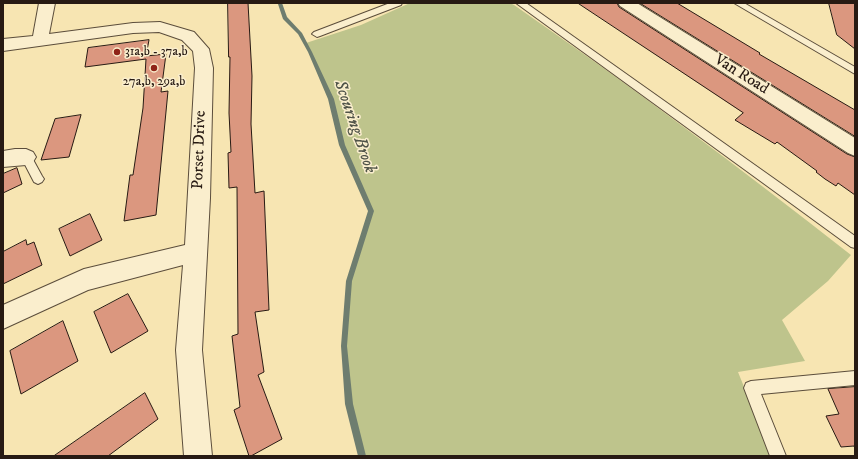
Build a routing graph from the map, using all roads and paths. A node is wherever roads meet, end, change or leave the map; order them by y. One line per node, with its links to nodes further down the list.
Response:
1 (48, 3): 7 (street)
2 (398, 3): 6 (lane)
3 (520, 3): 14 (lane)
4 (626, 3): 10 (street, Van Road)
5 (738, 3): 9 (lane)
6 (317, 34)
7 (40, 40): 8 (street, Porset Drive); 15 (street, Porset Drive)
8 (3, 45)
9 (855, 71)
10 (855, 148)
11 (26, 157): 12 (street); 13 (lane)
12 (3, 159)
13 (38, 179)
14 (855, 243)
15 (195, 252): 16 (street); 18 (street, Porset Drive)
16 (3, 317)
17 (855, 378): 19 (lane)
18 (198, 456)
19 (778, 456)

